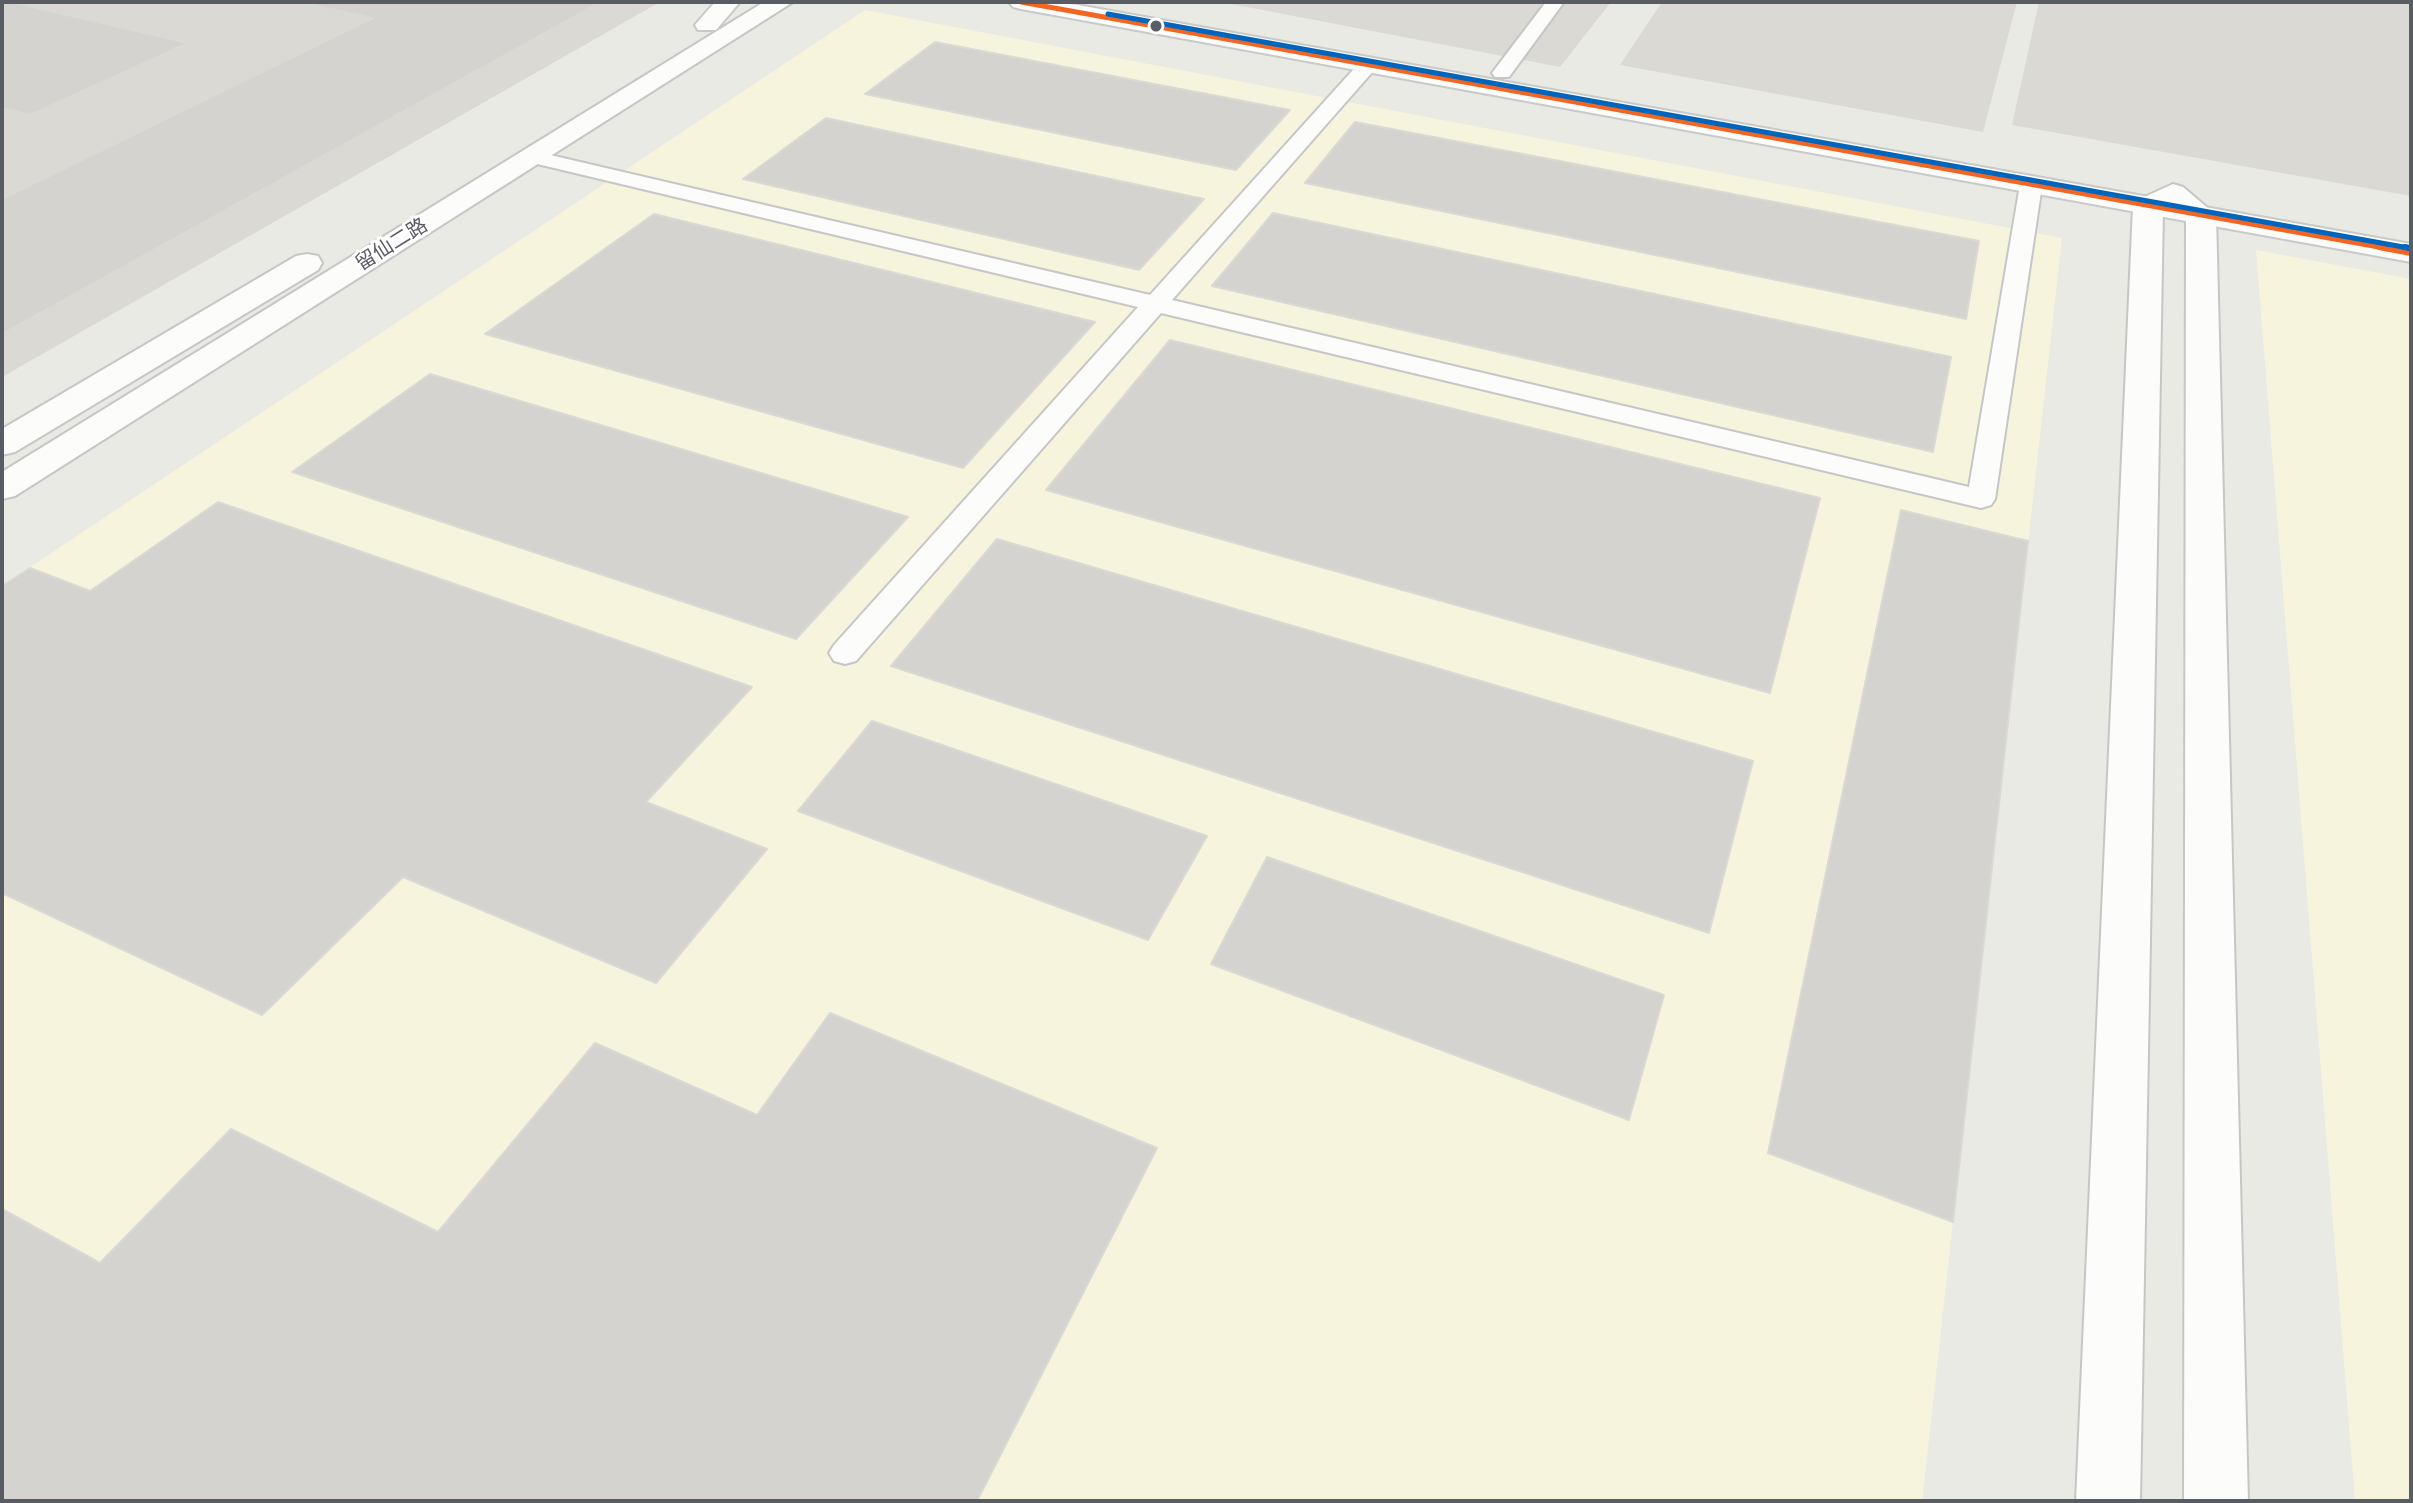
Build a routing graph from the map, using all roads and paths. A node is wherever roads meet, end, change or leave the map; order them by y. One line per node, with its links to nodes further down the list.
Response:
1 (728, 2): 7 (street)
2 (745, 2): 7 (street, 留仙二路)
3 (781, 2): 10 (street, 留仙二路)
4 (1021, 2): 8 (street)
5 (1110, 2): 9 (street)
6 (1555, 2): 9 (lane)
7 (707, 25): 13 (street, 留仙二路)
8 (1368, 65): 11 (street); 17 (lane)
9 (1502, 73): 12 (street)
10 (533, 157): 17 (lane); 19 (street, 留仙二路)
11 (2031, 185): 12 (street); 17 (lane)
12 (2174, 205): 14 (street); 16 (street); 21 (street); 22 (street)
13 (368, 226)
14 (2411, 236)
15 (327, 251): 18 (street, 留仙二路)
16 (2411, 253)
17 (1155, 304): 20 (lane)
18 (2, 444)
19 (2, 488)
20 (845, 653)
21 (2108, 1501)
22 (2216, 1501)

